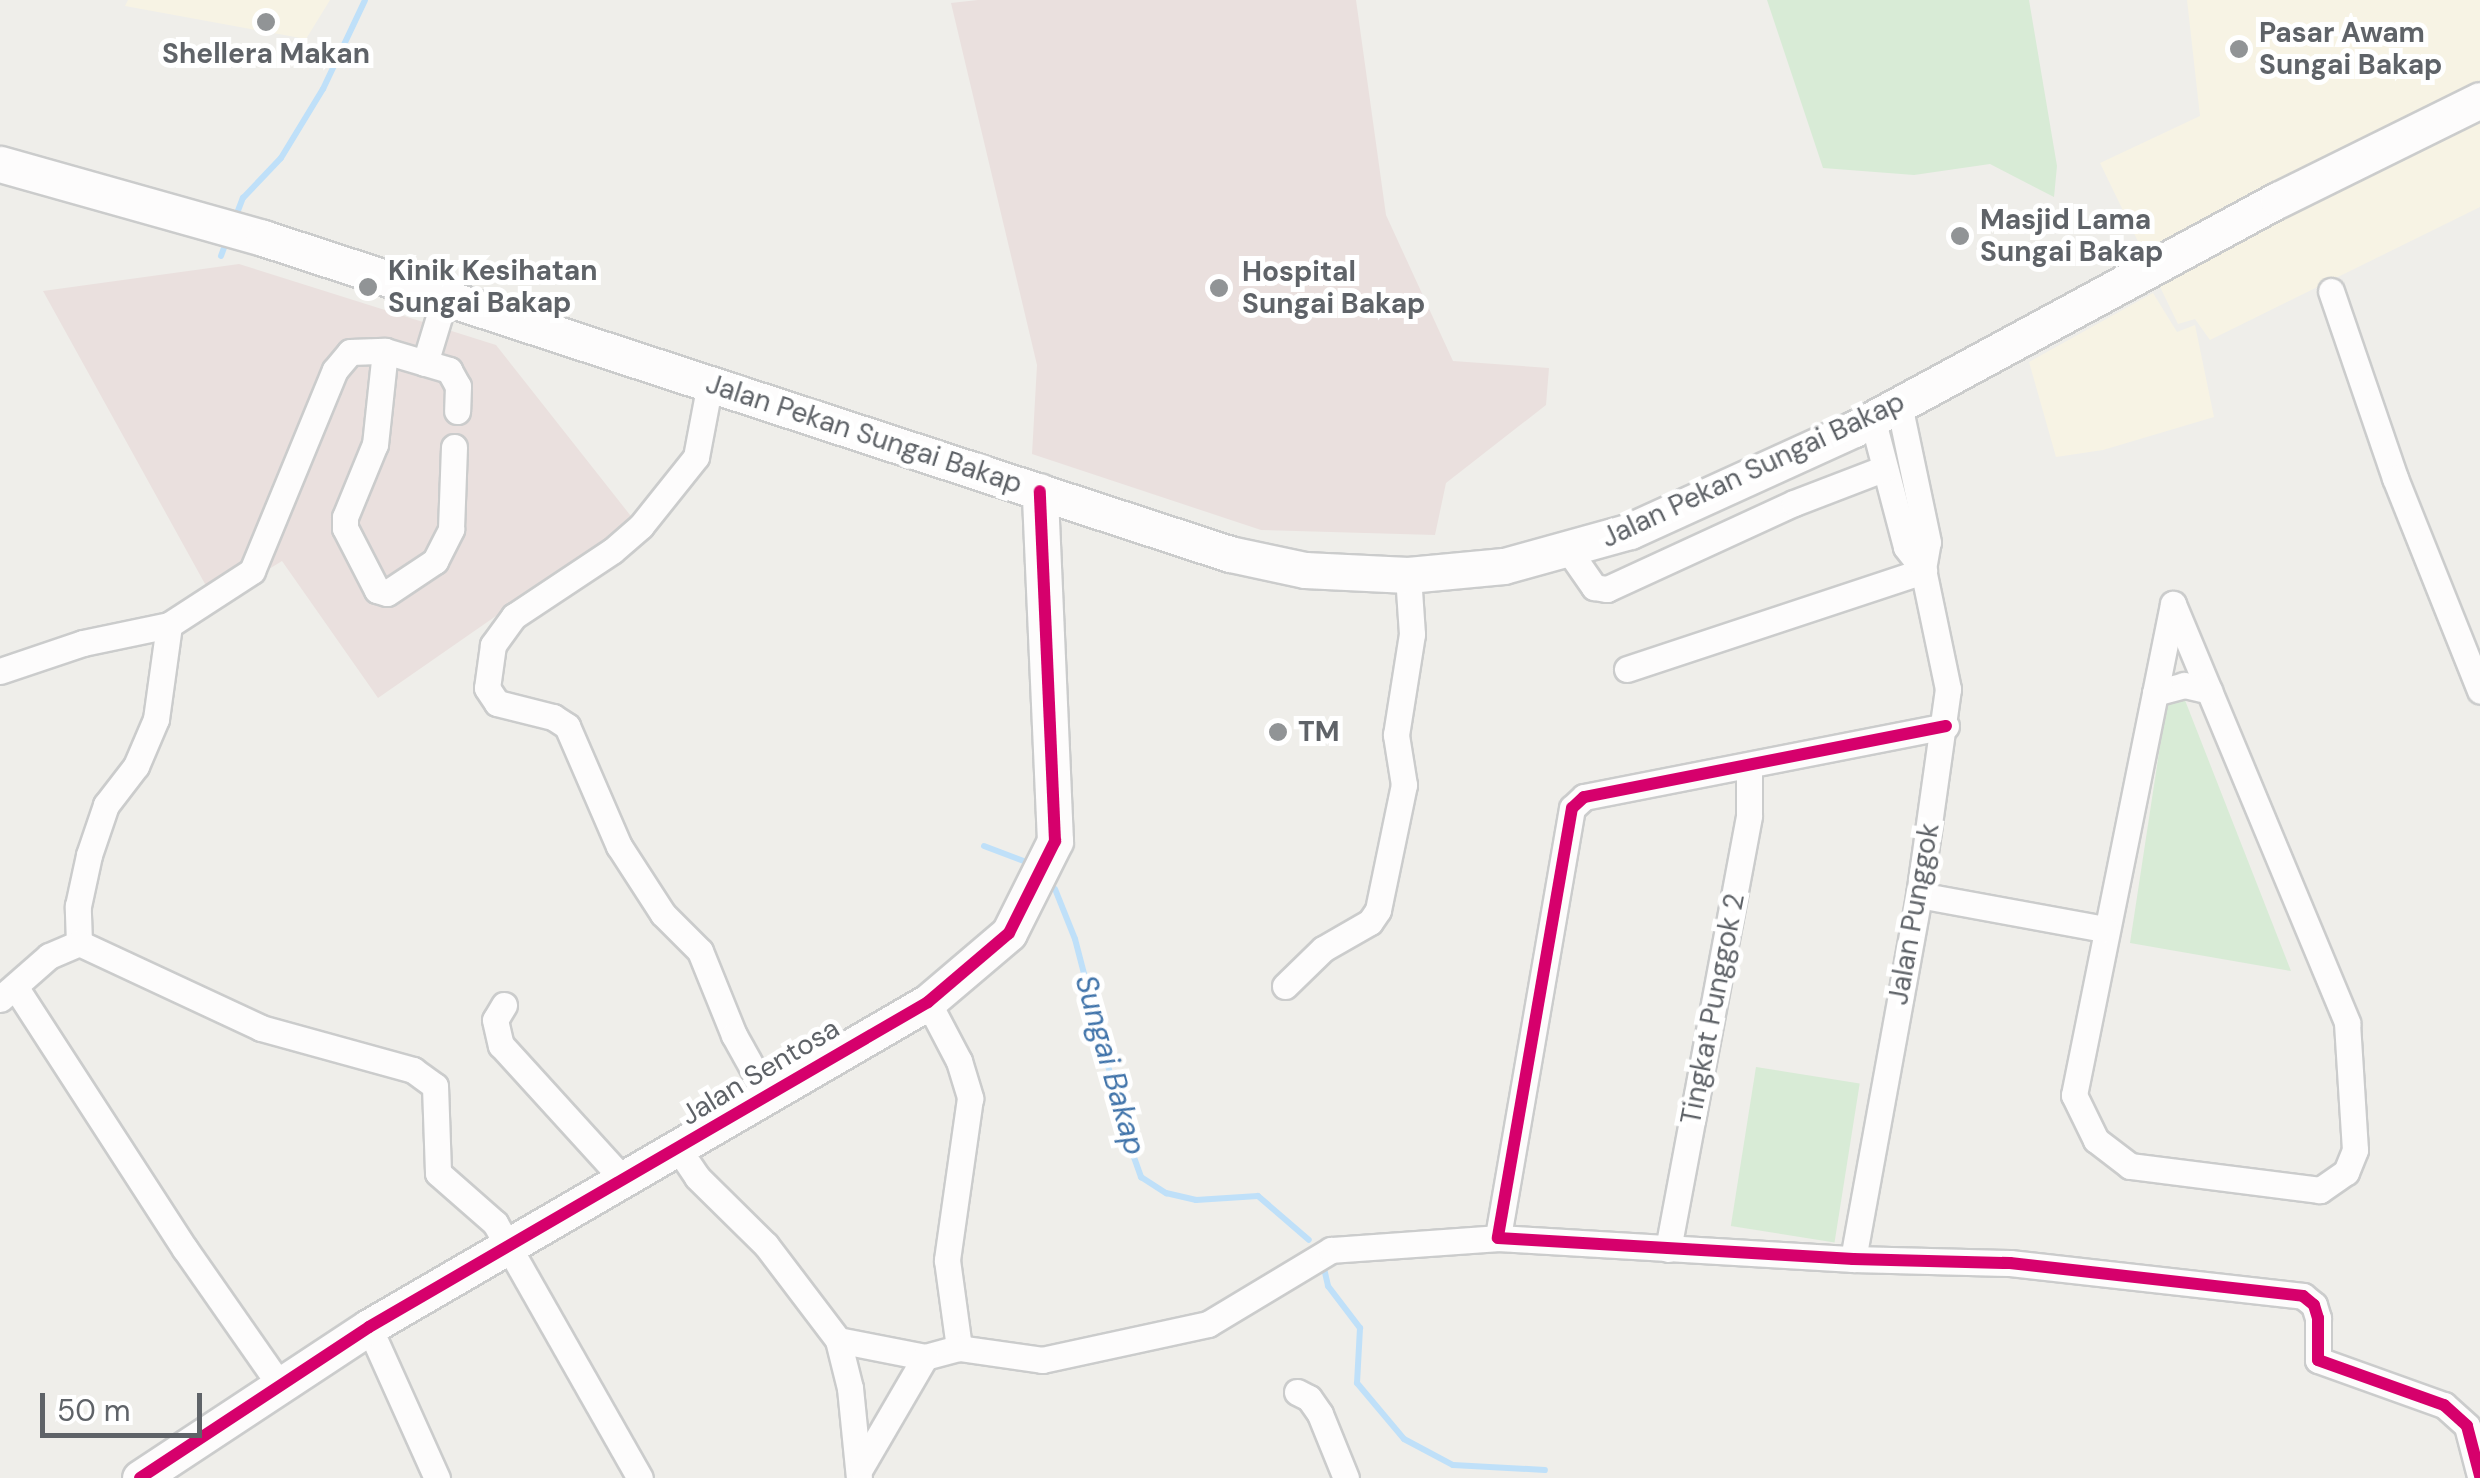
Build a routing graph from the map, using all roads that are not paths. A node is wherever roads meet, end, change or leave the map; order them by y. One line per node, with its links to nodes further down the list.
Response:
1 (2480, 100): 9 (main road, Jalan Pekan Sungai Bakap)
2 (0, 164): 4 (main road, Jalan Pekan Sungai Bakap)
3 (2331, 291): 23 (street)
4 (445, 297): 6 (street); 7 (main road, Jalan Pekan Sungai Bakap)
5 (385, 351): 6 (street); 10 (street); 18 (street)
6 (424, 362): 8 (street)
7 (710, 384): 13 (main road, Jalan Pekan Sungai Bakap); 34 (street)
8 (458, 411)
9 (1885, 411): 11 (main road, Jalan Pekan Sungai Bakap); 12 (street, Jalan Punggok); 16 (street, Jalan Punggok)
10 (454, 447)
11 (1780, 462): 14 (street); 15 (main road, Jalan Pekan Sungai Bakap)
12 (1884, 468): 14 (street); 16 (street, Jalan Punggok)
13 (1040, 491): 17 (main road, Jalan Pekan Sungai Bakap); 32 (main road, Jalan Sentosa)
14 (1794, 503): 15 (street)
15 (1569, 551): 17 (main road, Jalan Pekan Sungai Bakap)
16 (1924, 570): 21 (street); 25 (street, Jalan Punggok)
17 (1408, 575): 30 (street)
18 (169, 625): 20 (street); 29 (street)
19 (0, 644): 20 (street)
20 (11, 666)
21 (1627, 669)
22 (2209, 691): 24 (street); 24 (street); 28 (street)
23 (2480, 691)
24 (2155, 693): 28 (street)
25 (1946, 726): 26 (street); 27 (street, Jalan Punggok)
26 (1750, 768): 37 (street); 39 (street, Tingkat Punggok 2)
27 (1919, 896): 28 (street); 40 (street, Jalan Punggok)
28 (2105, 929)
29 (80, 943): 31 (street); 38 (street)
30 (1285, 986)
31 (8, 993): 45 (street)
32 (928, 1002): 34 (main road, Jalan Sentosa); 43 (street)
33 (504, 1005): 36 (street)
34 (768, 1096): 35 (main road, Jalan Sentosa)
35 (679, 1150): 36 (main road, Jalan Sentosa); 42 (street)
36 (623, 1179): 38 (main road, Jalan Sentosa)
37 (1498, 1238): 39 (street); 43 (street)
38 (509, 1243): 41 (main road, Jalan Sentosa); 51 (street)
39 (1668, 1249): 40 (street)
40 (1853, 1259): 48 (street)
41 (369, 1327): 45 (main road, Jalan Sentosa); 50 (street)
42 (838, 1340): 44 (street); 47 (street)
43 (959, 1348): 44 (street)
44 (926, 1357): 47 (street)
45 (280, 1385): 49 (main road, Jalan Sentosa)
46 (1297, 1392): 52 (street)
47 (860, 1473)
48 (2480, 1476)
49 (140, 1478)
50 (437, 1478)
51 (640, 1478)
52 (1346, 1478)

